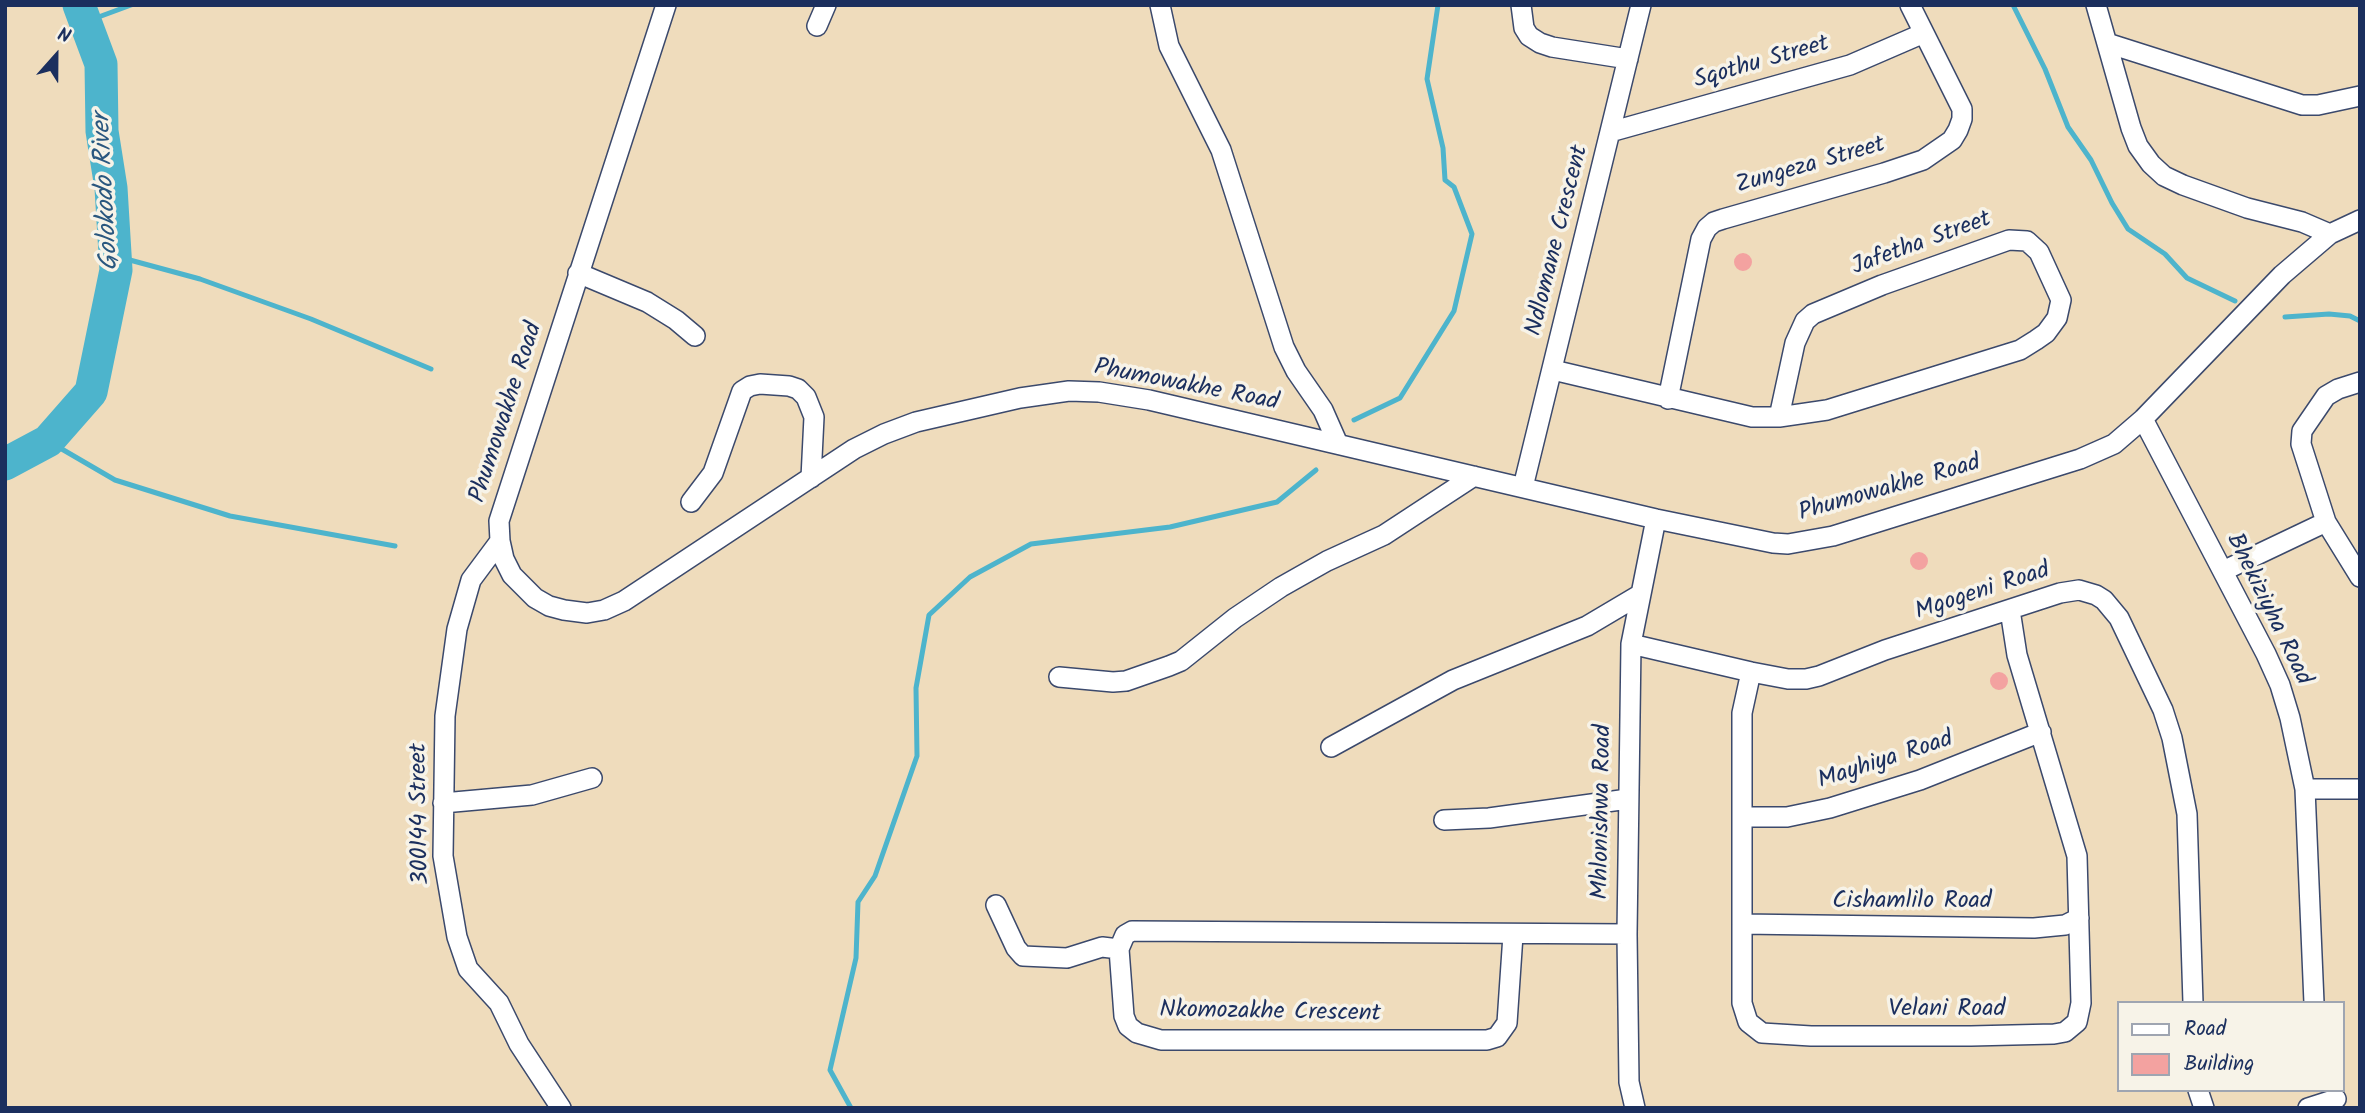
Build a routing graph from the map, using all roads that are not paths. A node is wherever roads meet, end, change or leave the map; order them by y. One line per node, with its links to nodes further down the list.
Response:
1 (666, 5): 16 (street, Phumowakhe Road)
2 (826, 5): 8 (street)
3 (1160, 5): 23 (street)
4 (1521, 5): 11 (street)
5 (1910, 5): 9 (street, Zungeza Street)
6 (2096, 5): 10 (street)
7 (1645, 6): 11 (street, Ndlomane Crescent)
8 (817, 26)
9 (1924, 33): 13 (street, Sqothu Street); 20 (street, Zungeza Street)
10 (2107, 43): 12 (street); 15 (street)
11 (1628, 59): 13 (street, Ndlomane Crescent)
12 (2360, 96)
13 (1610, 132): 18 (street, Ndlomane Crescent)
14 (2360, 220): 15 (street, Phumowakhe Road)
15 (2330, 234): 22 (street, Phumowakhe Road)
16 (579, 273): 17 (street); 30 (street, Phumowakhe Road)
17 (695, 337)
18 (1553, 370): 20 (street, Jafetha Street); 26 (street, Ndlomane Crescent)
19 (2360, 382): 29 (street)
20 (1668, 399): 21 (street, Jafetha Street)
21 (1779, 417): 21 (street, Jafetha Street)
22 (2143, 419): 28 (street, Phumowakhe Road); 31 (street, Bhekiziyha Road)
23 (1338, 444): 24 (street, Phumowakhe Road); 25 (street, Phumowakhe Road)
24 (1475, 476): 26 (street, Phumowakhe Road); 37 (street)
25 (811, 478): 27 (street); 30 (street, Phumowakhe Road)
26 (1523, 487): 28 (street, Phumowakhe Road)
27 (691, 502)
28 (1656, 519): 33 (street, Mhlonishwa Road)
29 (2326, 522): 31 (street); 32 (street)
30 (500, 541): 44 (street, 300144 Street)
31 (2223, 571): 41 (street, Bhekiziyha Road)
32 (2360, 577)
33 (1641, 594): 35 (street, Mhlonishwa Road); 39 (street)
34 (2010, 610): 36 (street, Mgogeni Road); 38 (street, Velani Road); 53 (street, Mgogeni Road)
35 (1631, 644): 36 (street, Mgogeni Road); 43 (street, Mhlonishwa Road)
36 (1751, 672): 45 (street, Velani Road)
37 (1059, 677)
38 (2041, 732): 45 (street, Mayhiya Road); 48 (street, Velani Road)
39 (1331, 747)
40 (592, 778): 44 (street)
41 (2305, 789): 42 (street); 54 (street, Bhekiziyha Road)
42 (2360, 789)
43 (1628, 799): 46 (street); 50 (street, Mhlonishwa Road)
44 (443, 803): 56 (street, 300144 Street)
45 (1743, 817): 49 (street, Velani Road)
46 (1444, 820)
47 (996, 905): 52 (street)
48 (2079, 918): 49 (street, Cishamlilo Road); 49 (street, Velani Road)
49 (1742, 924)
50 (1627, 934): 51 (street); 57 (street, Mhlonishwa Road)
51 (1513, 935): 52 (street); 52 (street, Nkomozakhe Crescent)
52 (1119, 949)
53 (2193, 1001)
54 (2314, 1001)
55 (2336, 1099): 58 (street)
56 (561, 1108)
57 (1635, 1108)
58 (2308, 1108)

